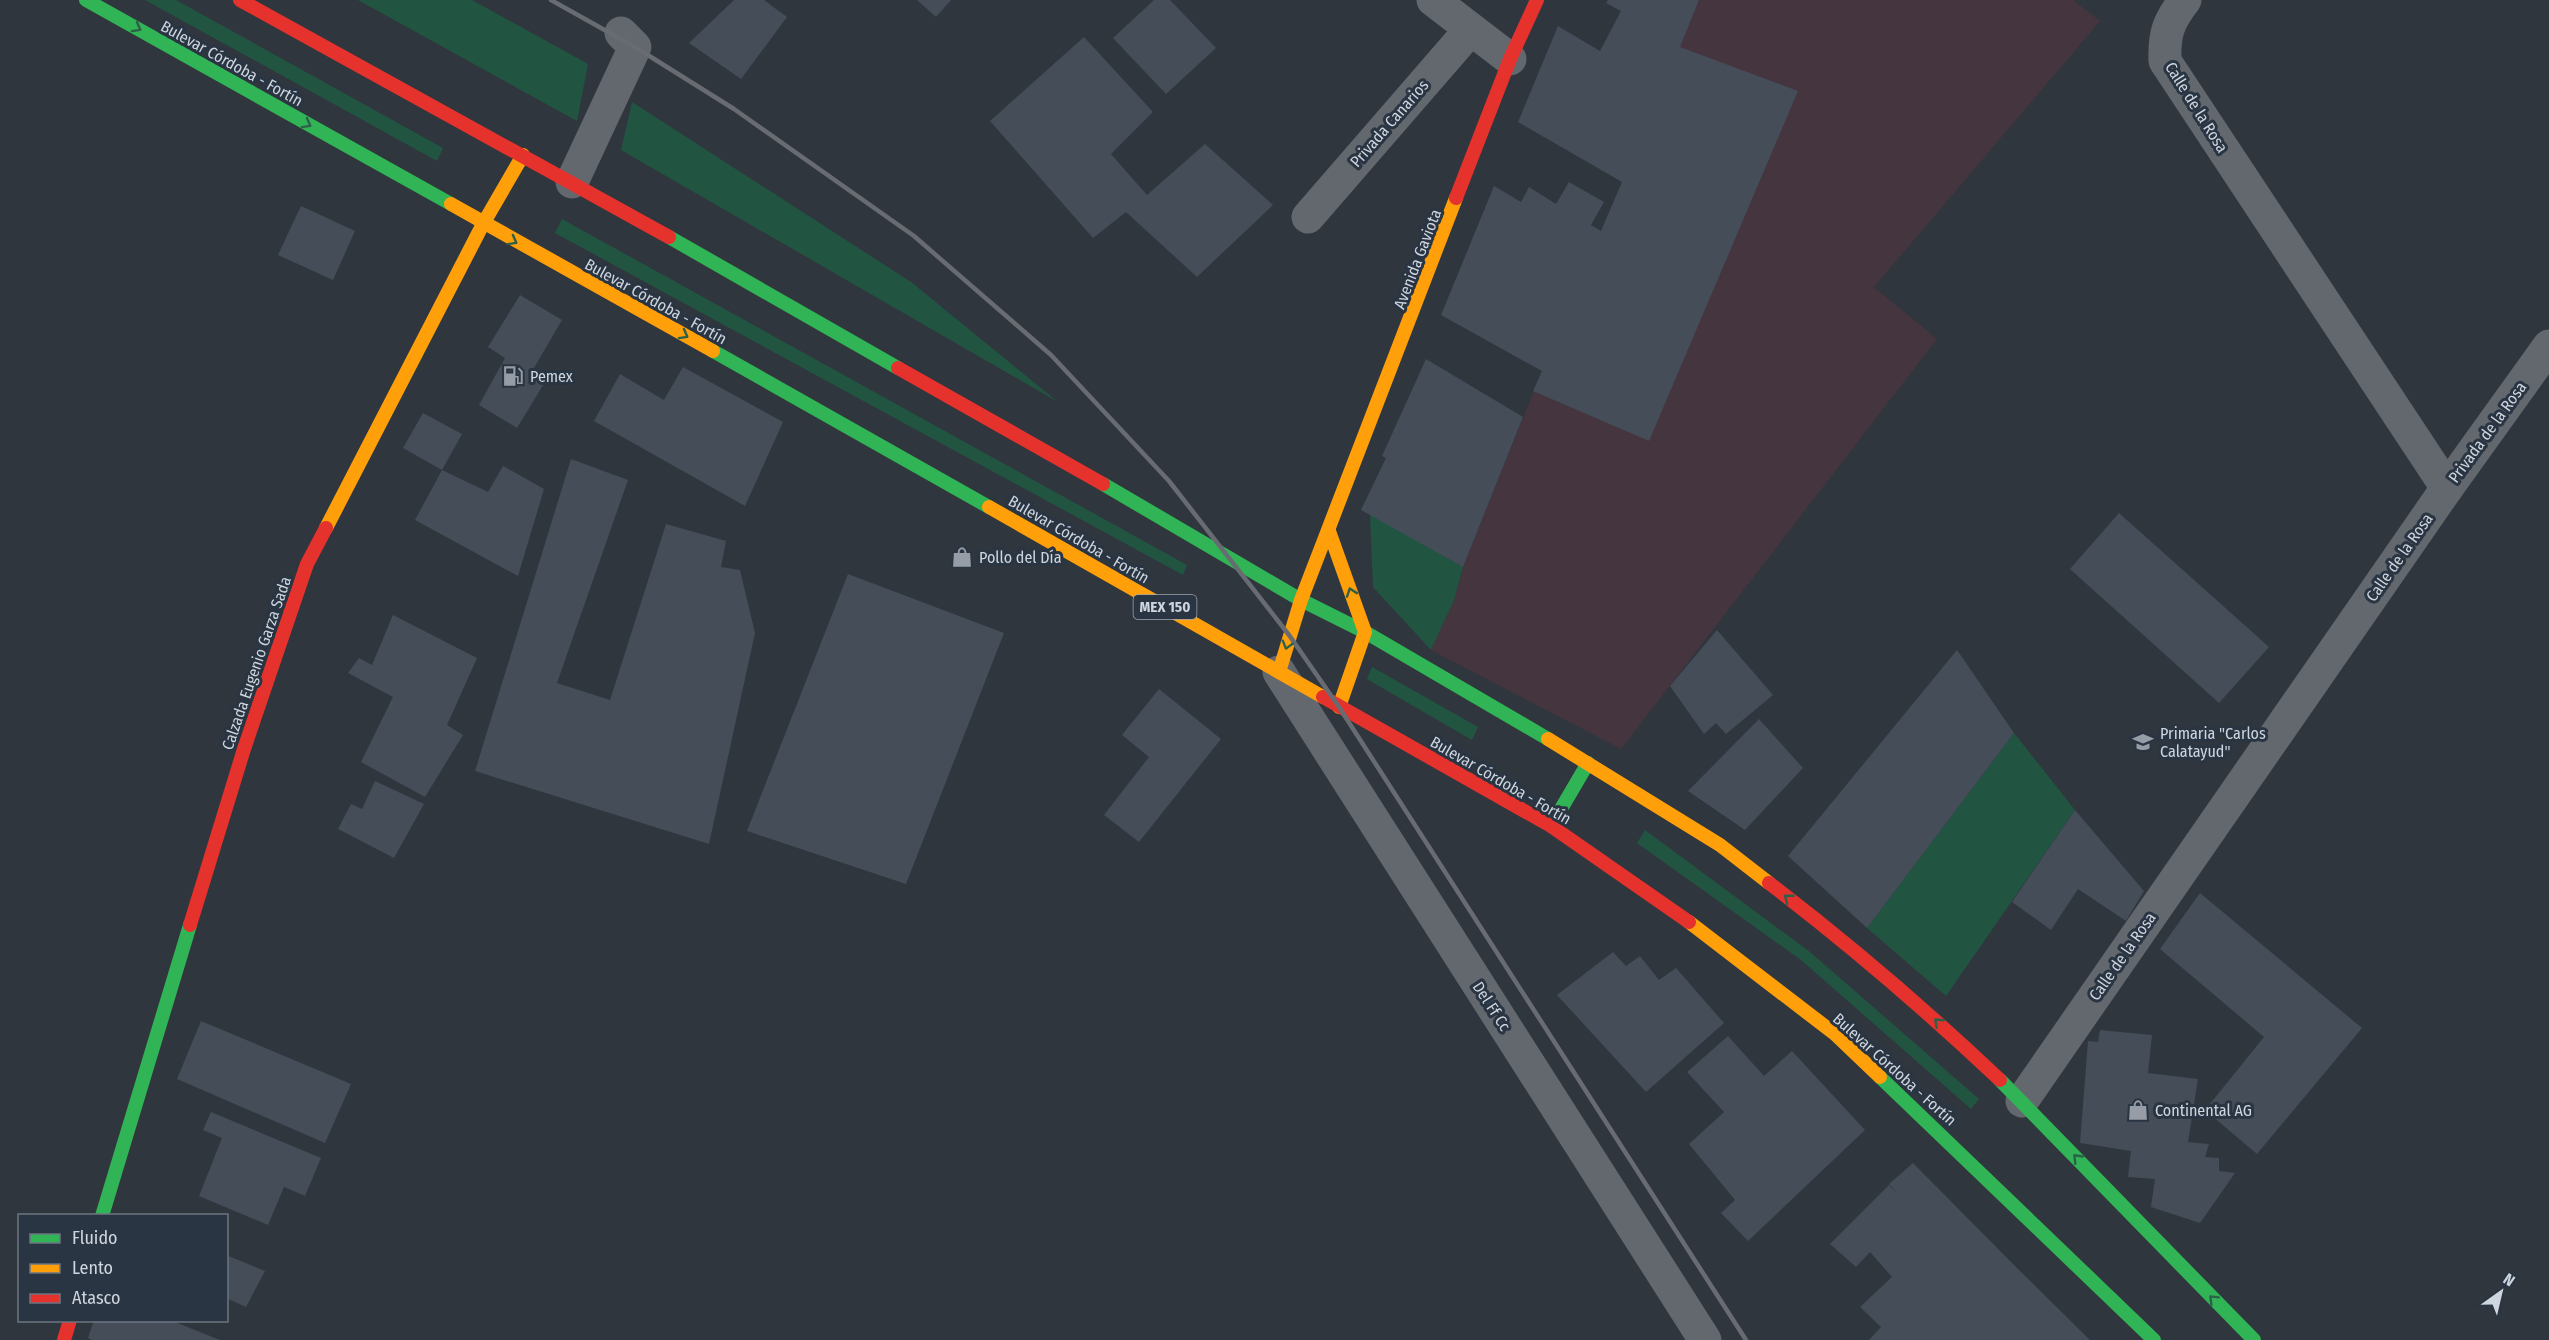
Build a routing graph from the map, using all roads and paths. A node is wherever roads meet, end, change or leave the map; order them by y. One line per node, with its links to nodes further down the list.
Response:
1 (86, 0): 12 (main road, Bulevar Córdoba - Fortín / MEX 150, one-way to 12)
2 (240, 0): 9 (main road)
3 (1433, 0): 6 (street)
4 (1537, 0): 8 (main road, Avenida Gaviota)
5 (2185, 0): 14 (street, Calle de la Rosa)
6 (1470, 30): 8 (street); 11 (street, Privada Canarios)
7 (621, 33): 10 (street)
8 (1510, 59): 15 (main road, Avenida Gaviota)
9 (524, 155): 10 (main road); 12 (main road, Calzada Eugenio Garza Sada)
10 (572, 182): 16 (main road)
11 (1308, 217)
12 (483, 224): 18 (main road, Bulevar Córdoba - Fortín / MEX 150, one-way to 18); 23 (main road, Calzada Eugenio Garza Sada)
13 (2549, 346): 14 (street, Privada de la Rosa)
14 (2447, 488): 22 (street, Calle de la Rosa)
15 (1329, 531): 16 (main road, Avenida Gaviota); 17 (main road, one-way to 15)
16 (1302, 600): 17 (main road); 18 (main road, Avenida Gaviota, one-way to 18)
17 (1365, 632): 19 (main road); 20 (main road)
18 (1279, 672): 19 (main road, Bulevar Córdoba - Fortín / MEX 150); 26 (street, Del Ff Cc)
19 (1339, 707): 21 (main road, Bulevar Córdoba - Fortín / MEX 150)
20 (1588, 763): 21 (main road); 22 (main road, one-way to 20)
21 (1551, 826): 27 (main road, Bulevar Córdoba - Fortín / MEX 150)
22 (2022, 1101): 28 (main road, one-way to 22)
23 (102, 1214)
24 (69, 1322): 25 (main road)
25 (64, 1340)
26 (1705, 1340)
27 (2154, 1340)
28 (2254, 1340)

